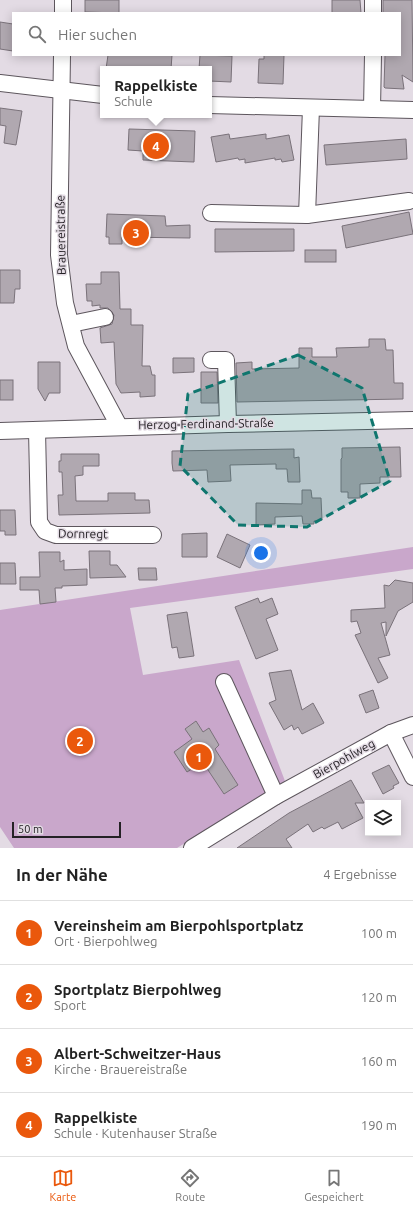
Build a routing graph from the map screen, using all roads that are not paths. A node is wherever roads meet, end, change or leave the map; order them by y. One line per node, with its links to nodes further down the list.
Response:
1 (63, 0): 3 (street)
2 (373, 0): 4 (street)
3 (63, 12)
4 (373, 12)
5 (62, 56): 8 (street, Brauereistraße)
6 (373, 56): 12 (street)
7 (0, 83): 8 (street)
8 (62, 91): 9 (street); 18 (street, Brauereistraße)
9 (100, 95)
10 (212, 105): 11 (street)
11 (311, 108): 12 (street); 16 (street)
12 (372, 109): 13 (street)
13 (413, 110)
14 (409, 201): 16 (street)
15 (211, 213): 16 (street)
16 (307, 215)
17 (105, 317): 18 (street)
18 (71, 324): 22 (street, Brauereistraße)
19 (211, 360): 21 (street)
20 (413, 420): 21 (street, Herzog-Ferdinand-Straße)
21 (228, 424): 22 (street, Herzog-Ferdinand-Straße)
22 (119, 426): 23 (street, Herzog-Ferdinand-Straße)
23 (37, 430): 24 (street, Herzog-Ferdinand-Straße); 25 (street, Dornregt)
24 (0, 431)
25 (153, 534)
26 (224, 682): 30 (street)
27 (413, 725): 28 (street, Bierpohlweg)
28 (391, 733): 29 (street); 30 (street, Bierpohlweg)
29 (413, 777)
30 (276, 796): 31 (street, Bierpohlweg)
31 (200, 846)

